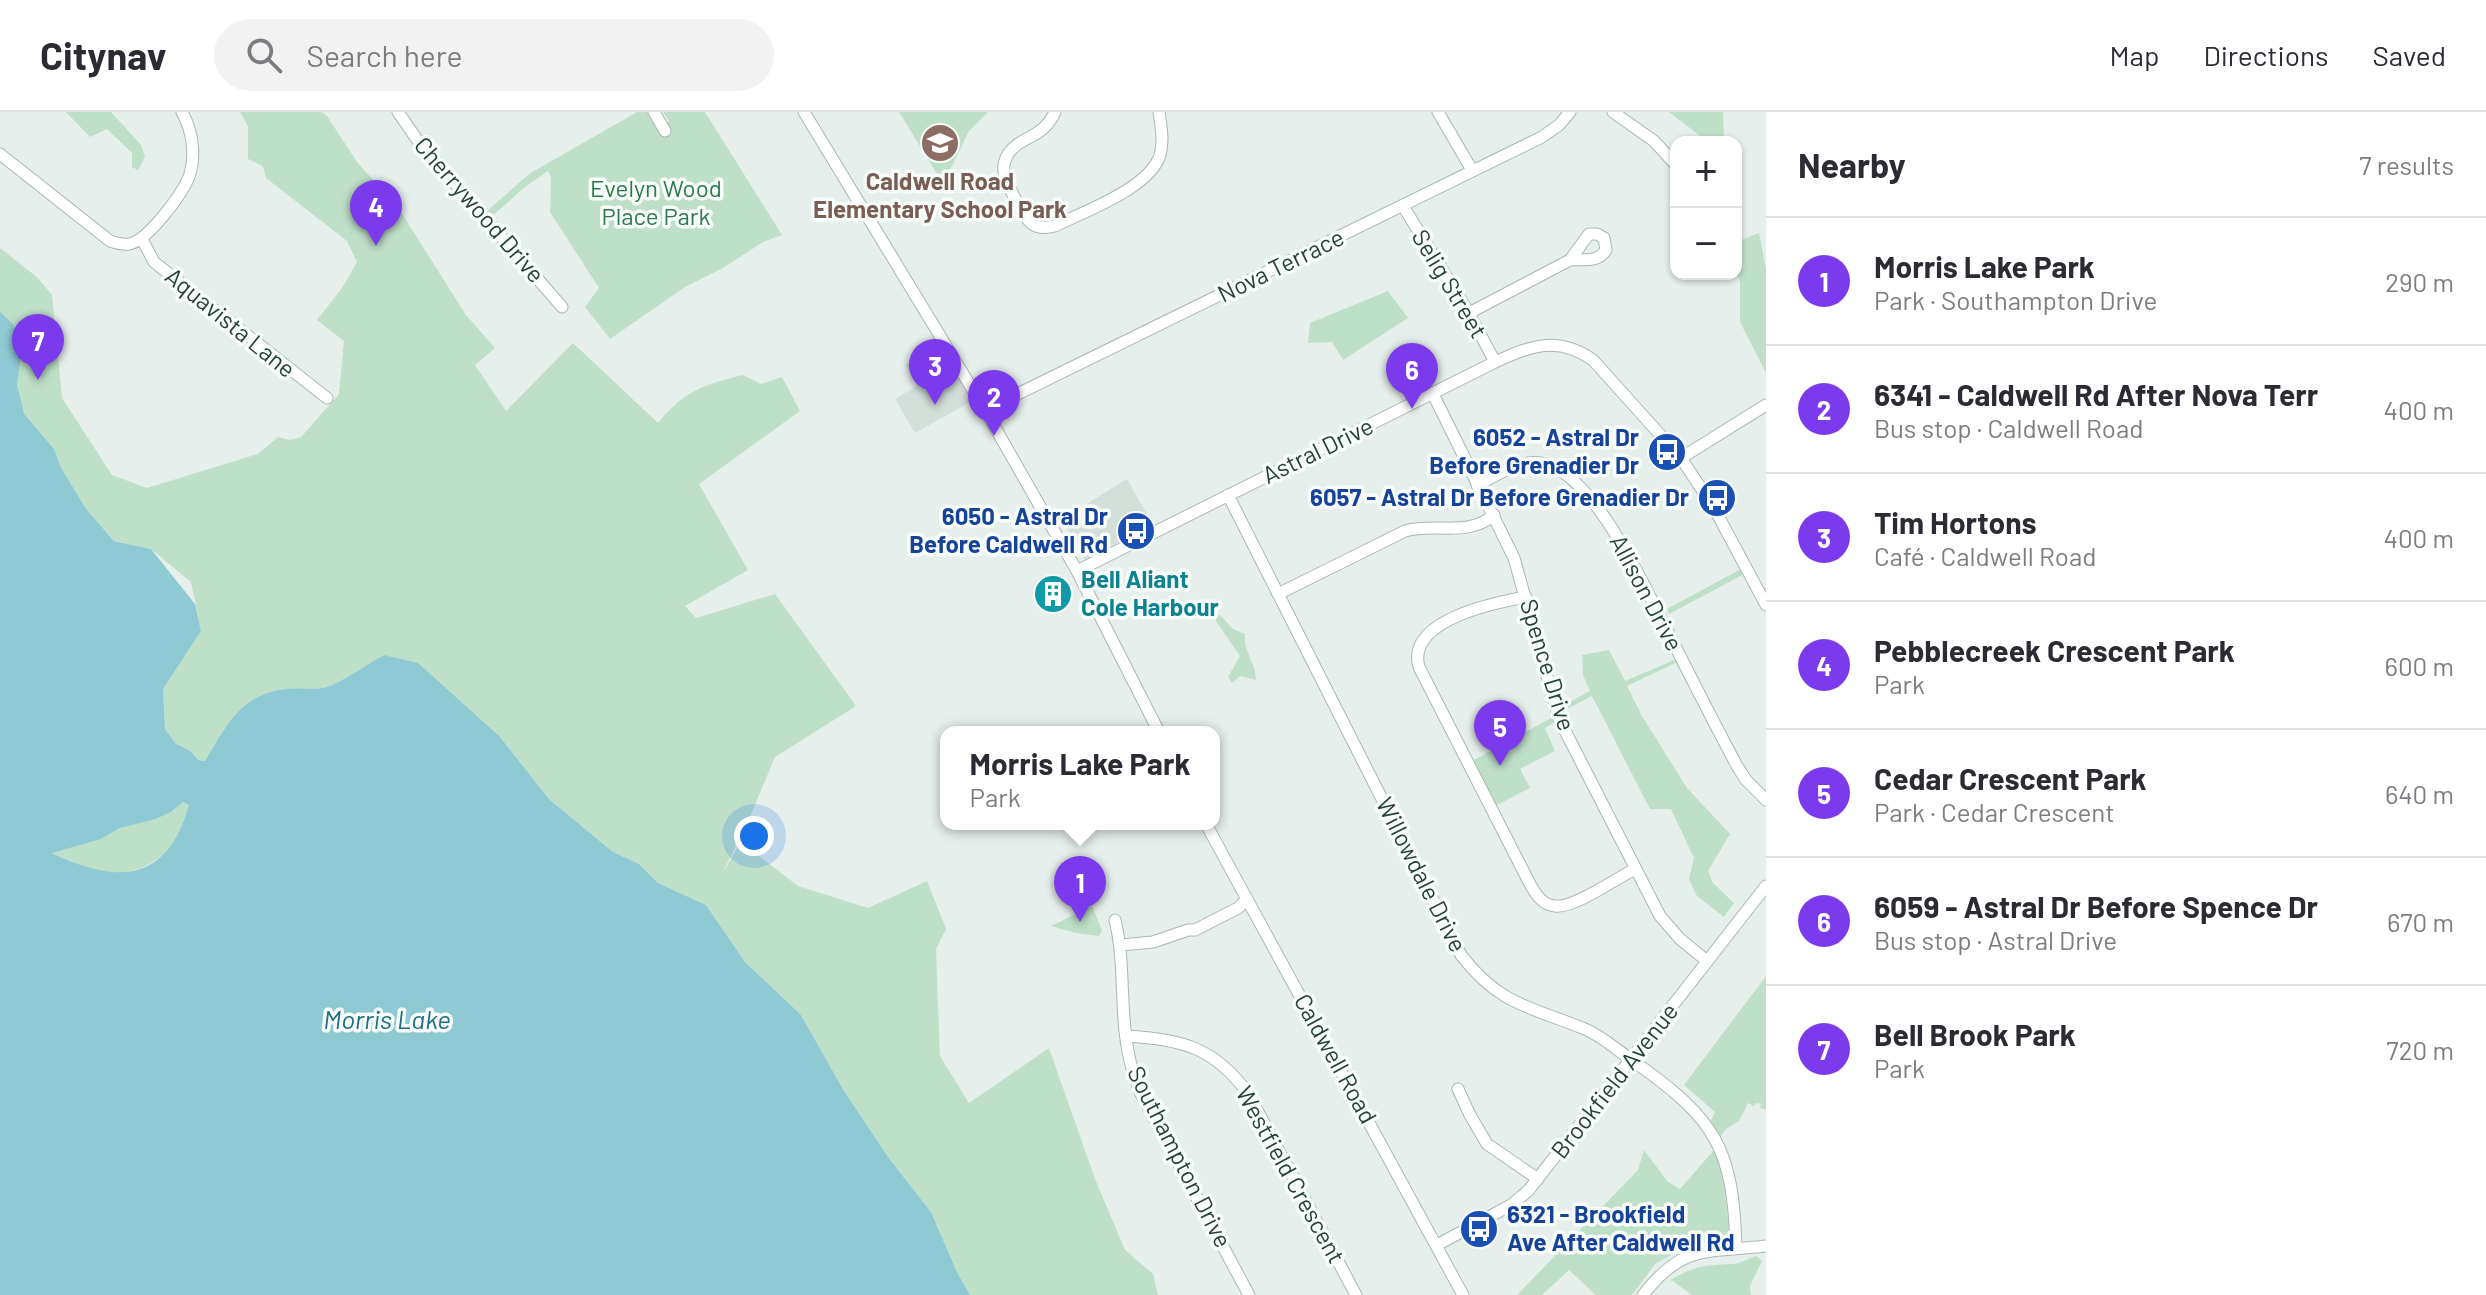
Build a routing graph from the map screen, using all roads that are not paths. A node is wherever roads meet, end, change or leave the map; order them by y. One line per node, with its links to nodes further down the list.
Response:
1 (182, 112): 15 (street)
2 (398, 112): 17 (street, Cherrywood Drive)
3 (654, 112): 10 (street)
4 (804, 112): 23 (street)
5 (1055, 112): 6 (street)
6 (1159, 112)
7 (1438, 112): 13 (street)
8 (1570, 112): 13 (street, Nova Terrace)
9 (1613, 112): 12 (street)
10 (665, 131)
11 (0, 154): 15 (street)
12 (1670, 158)
13 (1472, 170): 14 (street, Nova Terrace)
14 (1403, 206): 18 (street, Selig Street); 23 (street, Nova Terrace)
15 (142, 239): 21 (street, Aquavista Lane)
16 (1570, 260): 18 (street)
17 (562, 307)
18 (1469, 313): 19 (street, Selig Street)
19 (1495, 362): 20 (street, Astral Drive); 24 (street, Astral Drive)
20 (1433, 394): 25 (street, Spence Drive); 26 (street, Astral Drive)
21 (327, 398)
22 (1766, 405): 24 (street)
23 (985, 410): 28 (street)
24 (1681, 458): 31 (street, Astral Drive)
25 (1477, 485): 27 (street, Spence Drive); 33 (street, Allison Drive)
26 (1228, 495): 28 (street, Astral Drive); 29 (street, Willowdale Drive)
27 (1494, 515): 29 (street); 30 (street, Spence Drive)
28 (1077, 571): 32 (street)
29 (1278, 594): 42 (street, Willowdale Drive)
30 (1526, 597): 35 (street, Spence Drive); 35 (street)
31 (1766, 605)
32 (1156, 726)
33 (1766, 800)
34 (1209, 830): 37 (street, Caldwell Road)
35 (1635, 869): 40 (street, Spence Drive)
36 (1766, 886): 40 (street, Brookfield Avenue)
37 (1247, 899): 39 (street); 45 (street, Caldwell Road)
38 (1115, 920): 39 (street, Southampton Drive)
39 (1121, 945): 41 (street, Southampton Drive)
40 (1707, 961): 42 (street, Brookfield Avenue)
41 (1126, 1036): 48 (street, Southampton Drive); 49 (street, Westfield Crescent)
42 (1631, 1060): 44 (street, Brookfield Avenue); 47 (street, Willowdale Drive)
43 (1458, 1089): 44 (street)
44 (1538, 1179): 45 (street, Brookfield Avenue)
45 (1437, 1245): 50 (street, Caldwell Road)
46 (1766, 1246): 47 (street)
47 (1736, 1247): 51 (street)
48 (1249, 1295)
49 (1356, 1295)
50 (1463, 1295)
51 (1643, 1295)

